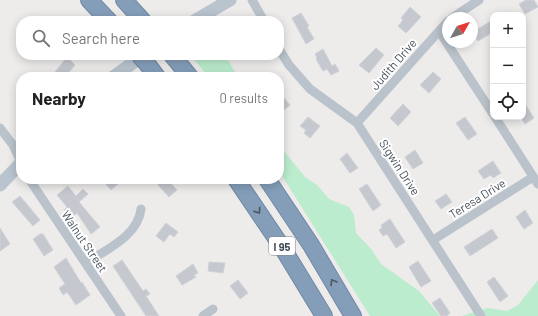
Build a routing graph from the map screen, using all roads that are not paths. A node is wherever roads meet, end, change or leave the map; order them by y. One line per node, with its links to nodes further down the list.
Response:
1 (90, 0): 7 (highway)
2 (124, 0): 8 (highway)
3 (230, 0): 9 (main road)
4 (252, 0): 10 (street)
5 (479, 0): 6 (street)
6 (461, 12)
7 (104, 16)
8 (138, 16)
9 (203, 16)
10 (261, 16)
11 (442, 28): 12 (street, Judith Drive)
12 (439, 31): 18 (street); 20 (street, Judith Drive)
13 (284, 57): 20 (street, Sigwin Drive)
14 (176, 60): 17 (highway)
15 (147, 63): 16 (main road)
16 (125, 72)
17 (186, 72)
18 (490, 109)
19 (497, 120): 24 (street)
20 (357, 123): 30 (street, Sigwin Drive)
21 (0, 128): 22 (street)
22 (16, 151)
23 (16, 167): 28 (main road)
24 (536, 180): 30 (street, Teresa Drive)
25 (32, 184): 31 (street, Walnut Street)
26 (239, 184): 35 (highway, I 95, one-way to 35)
27 (270, 184): 36 (highway, I 95, one-way to 27)
28 (0, 185)
29 (141, 210): 31 (street)
30 (433, 240): 37 (street, Sigwin Drive)
31 (86, 263): 33 (street, Walnut Street)
32 (213, 309): 34 (street)
33 (121, 316)
34 (202, 316)
35 (324, 316)
36 (353, 316)
37 (481, 316)

